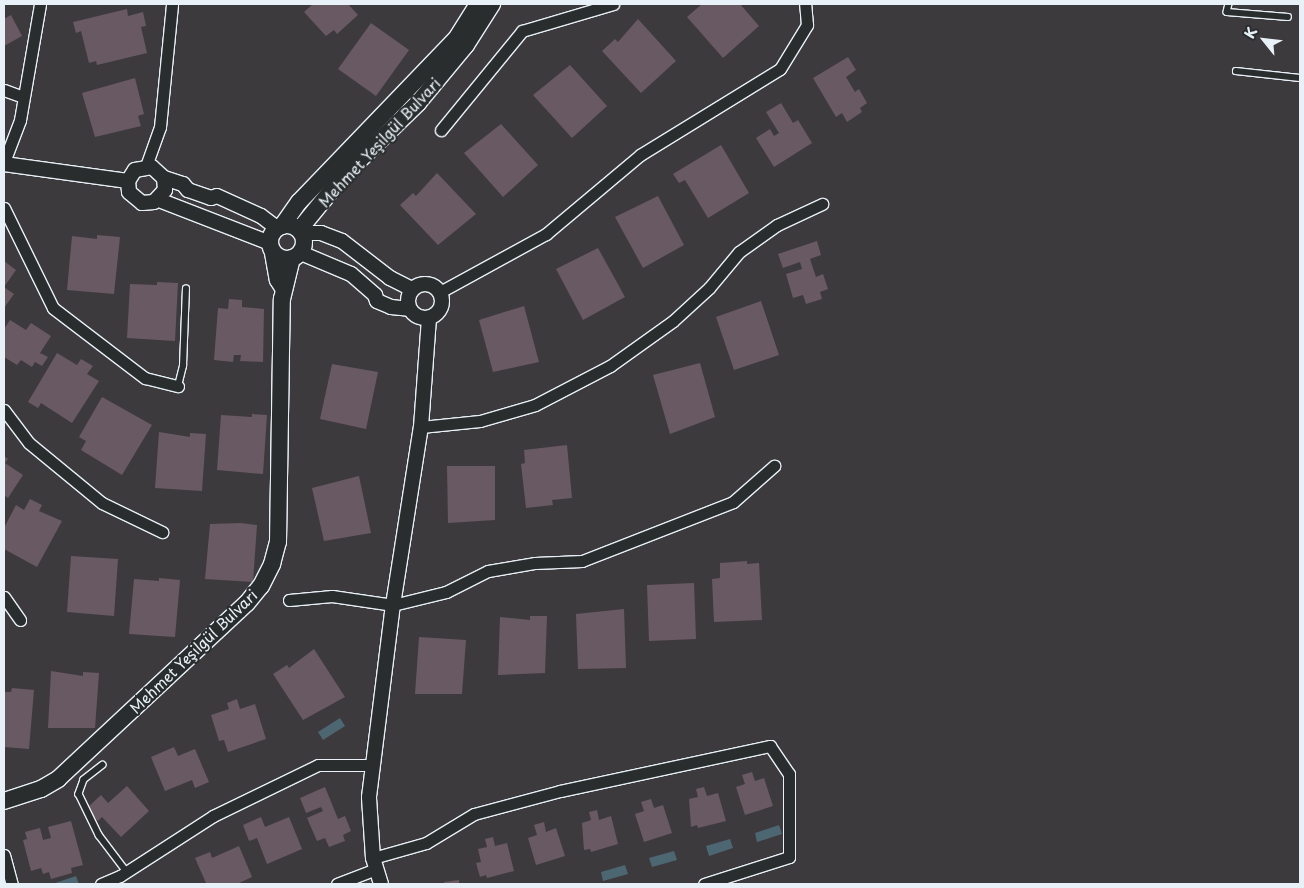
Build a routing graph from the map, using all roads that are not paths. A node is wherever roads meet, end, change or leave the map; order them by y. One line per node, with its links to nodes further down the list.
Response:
1 (40, 4): 12 (street)
2 (172, 4): 15 (street)
3 (478, 4): 22 (main road, Mehmet Yeşilgül Bulvari)
4 (492, 4): 21 (main road, Mehmet Yeşilgül Bulvari)
5 (614, 4): 13 (street)
6 (805, 4): 27 (street)
7 (1229, 4): 8 (lane)
8 (1288, 17)
9 (1236, 70): 10 (lane)
10 (1300, 78)
11 (4, 90): 12 (street)
12 (23, 97): 14 (street)
13 (441, 130)
14 (4, 163): 17 (street)
15 (146, 166): 16 (street); 17 (street)
16 (164, 178): 18 (street); 22 (street)
17 (128, 181): 18 (street)
18 (159, 200): 22 (street)
19 (822, 204): 32 (street)
20 (4, 208): 30 (street)
21 (300, 231): 22 (main road); 23 (main road); 26 (street)
22 (276, 237): 23 (main road); 24 (main road, Mehmet Yeşilgül Bulvari)
23 (296, 256): 24 (main road, Mehmet Yeşilgül Bulvari); 28 (street)
24 (283, 288): 41 (main road, Mehmet Yeşilgül Bulvari)
25 (186, 289): 30 (lane)
26 (412, 289): 27 (street); 28 (street)
27 (440, 292): 29 (street)
28 (410, 309): 29 (street)
29 (429, 318): 32 (street)
30 (178, 386)
31 (4, 410): 34 (street)
32 (421, 427): 37 (street)
33 (774, 466): 37 (street)
34 (162, 532)
35 (4, 597): 38 (street)
36 (289, 600): 37 (street)
37 (392, 605): 39 (street)
38 (20, 620)
39 (372, 764): 43 (street); 44 (street)
40 (103, 765): 44 (lane)
41 (4, 801)
42 (4, 855): 45 (street)
43 (375, 863): 47 (street); 48 (street); 49 (street)
44 (127, 872): 46 (street)
45 (12, 884)
46 (100, 884)
47 (337, 884)
48 (381, 884)
49 (704, 884)

